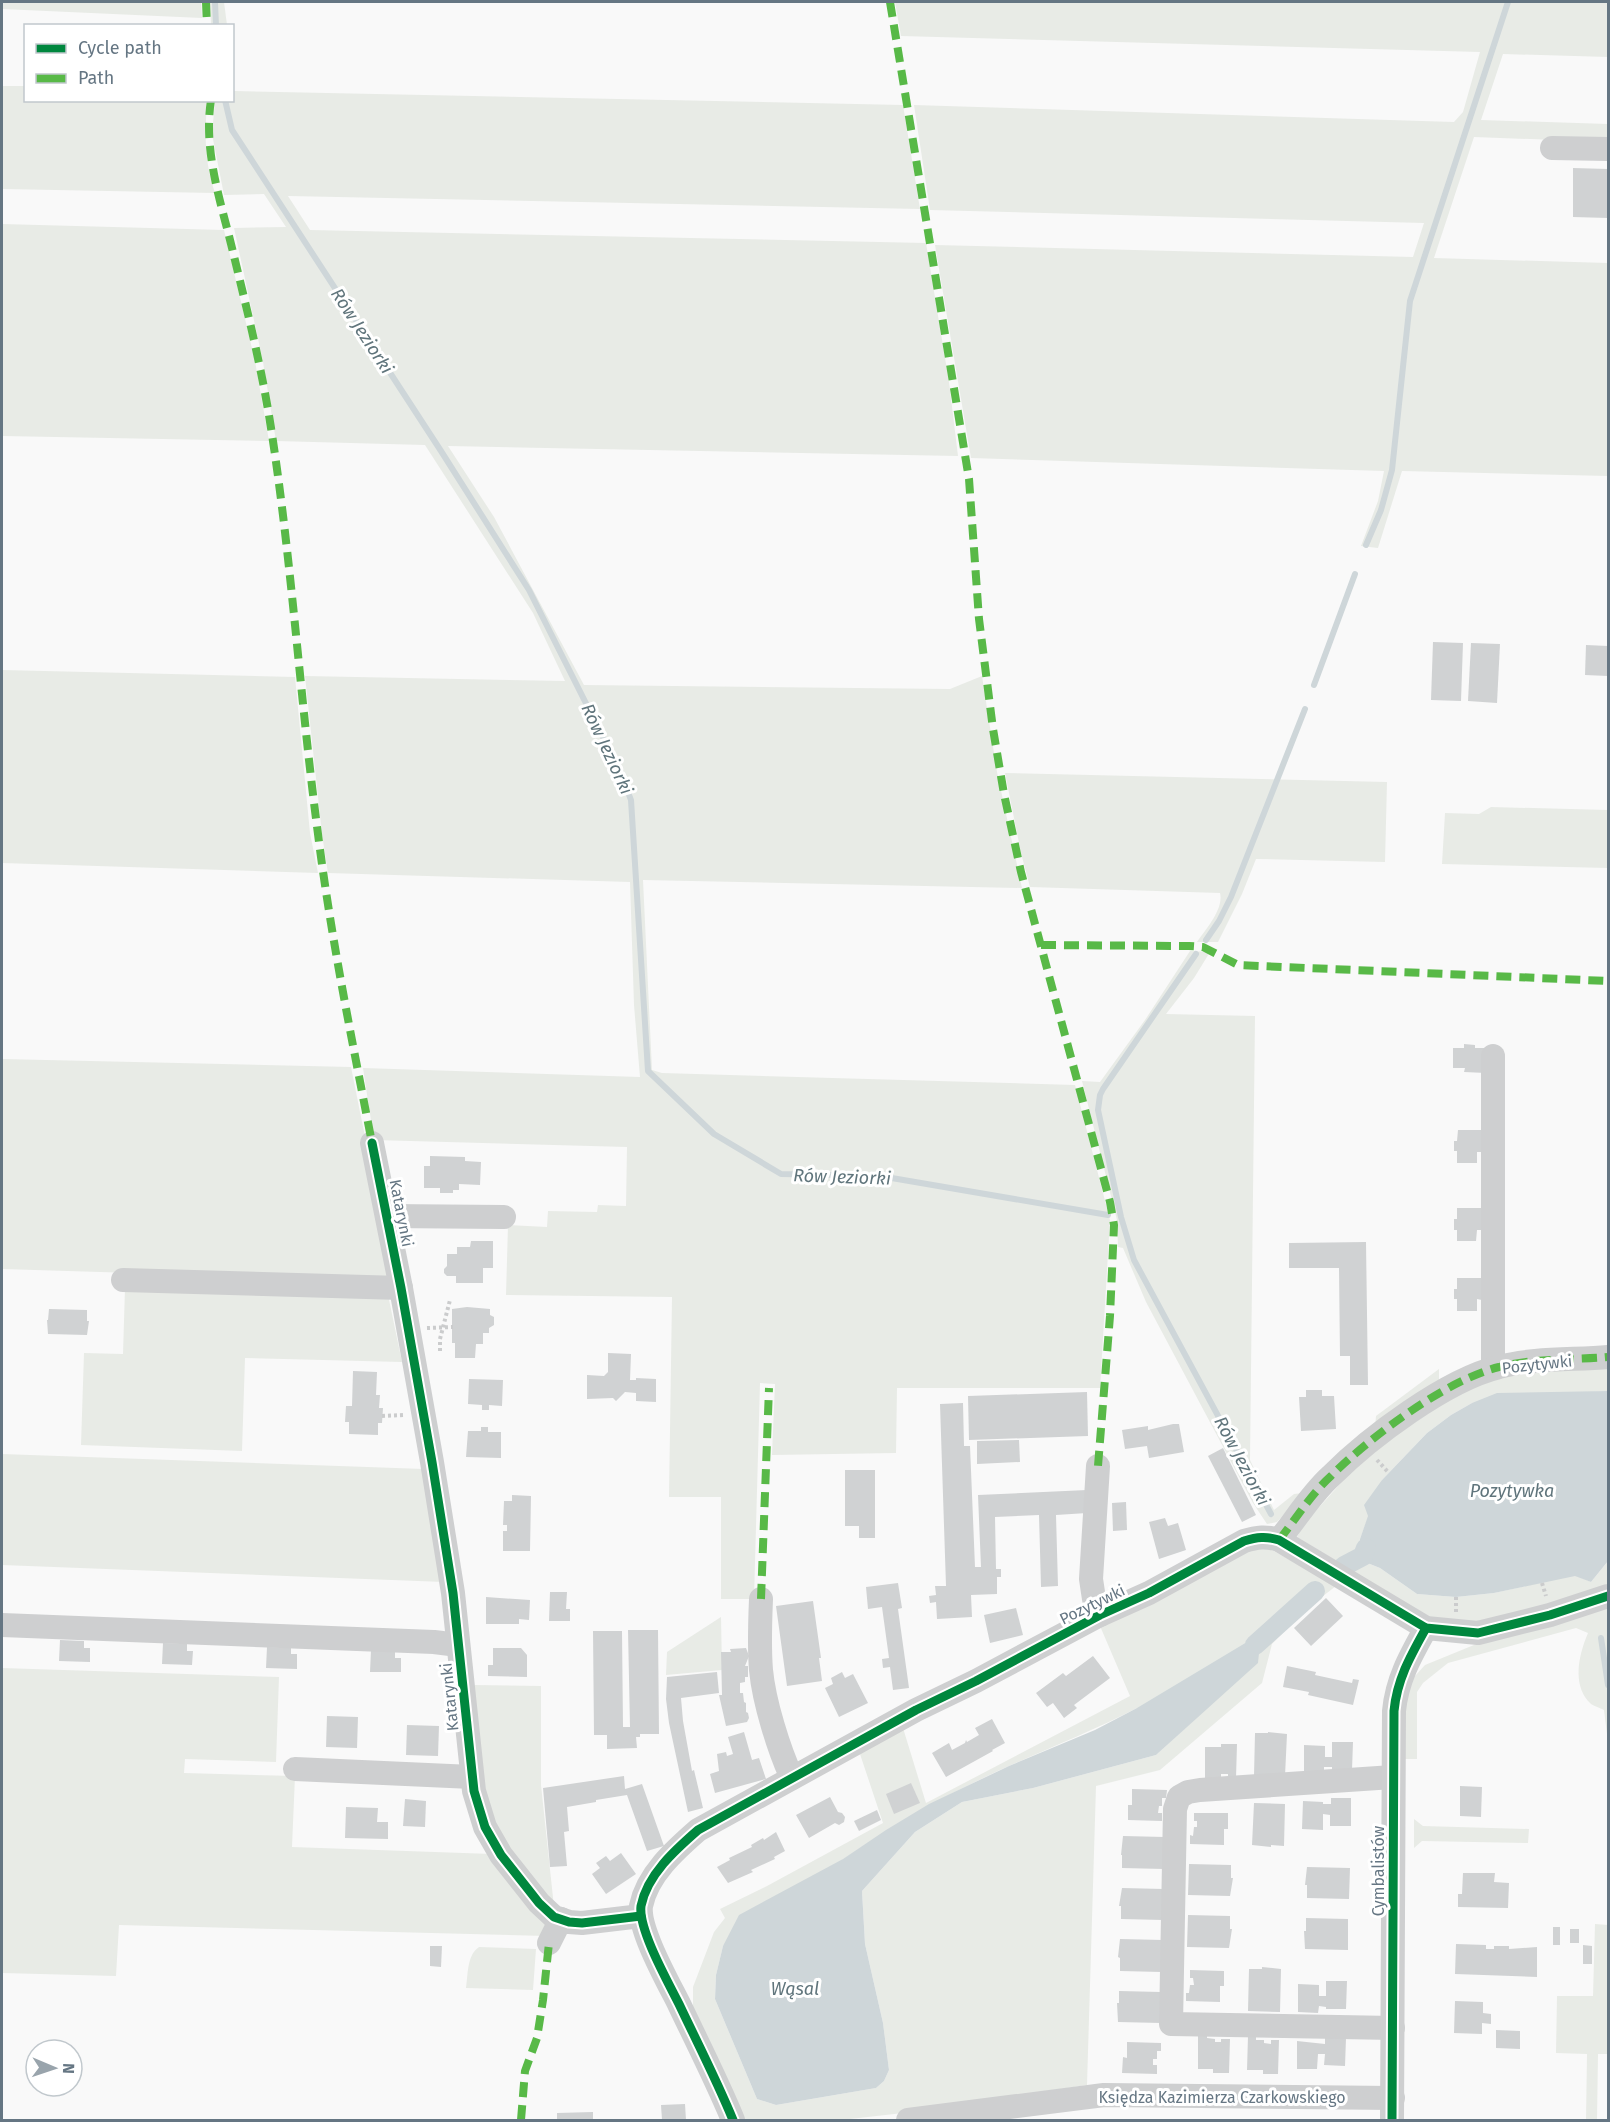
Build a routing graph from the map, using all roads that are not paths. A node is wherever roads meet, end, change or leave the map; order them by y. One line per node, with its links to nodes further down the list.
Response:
1 (1552, 148): 2 (street)
2 (1608, 150)
3 (1493, 1056): 10 (street)
4 (372, 1143): 5 (street, Katarynki)
5 (387, 1216): 6 (street); 8 (street, Katarynki)
6 (504, 1217)
7 (123, 1280): 8 (street)
8 (401, 1288): 18 (street, Katarynki)
9 (1608, 1357): 10 (street, Pozytywki)
10 (1493, 1368): 12 (street, Pozytywki)
11 (1098, 1466): 15 (street)
12 (1279, 1540): 15 (street, Pozytywki); 17 (street, Pozytywki)
13 (1608, 1596): 17 (street, Pozytywki)
14 (761, 1599): 22 (street)
15 (1100, 1616): 22 (street, Pozytywki)
16 (2, 1625): 18 (street)
17 (1426, 1628): 21 (street, Cymbalistów)
18 (458, 1645): 20 (street, Katarynki)
19 (295, 1769): 20 (street)
20 (472, 1776): 24 (street, Katarynki)
21 (1393, 1777): 26 (street, Cymbalistów); 26 (street)
22 (792, 1778): 23 (street, Pozytywki)
23 (641, 1916): 24 (street); 28 (street)
24 (561, 1919): 25 (street)
25 (549, 1943)
26 (1393, 2028): 27 (street, Cymbalistów)
27 (1392, 2109): 29 (street, Księdza Kazimierza Czarkowskiego)
28 (733, 2121)
29 (908, 2121)

